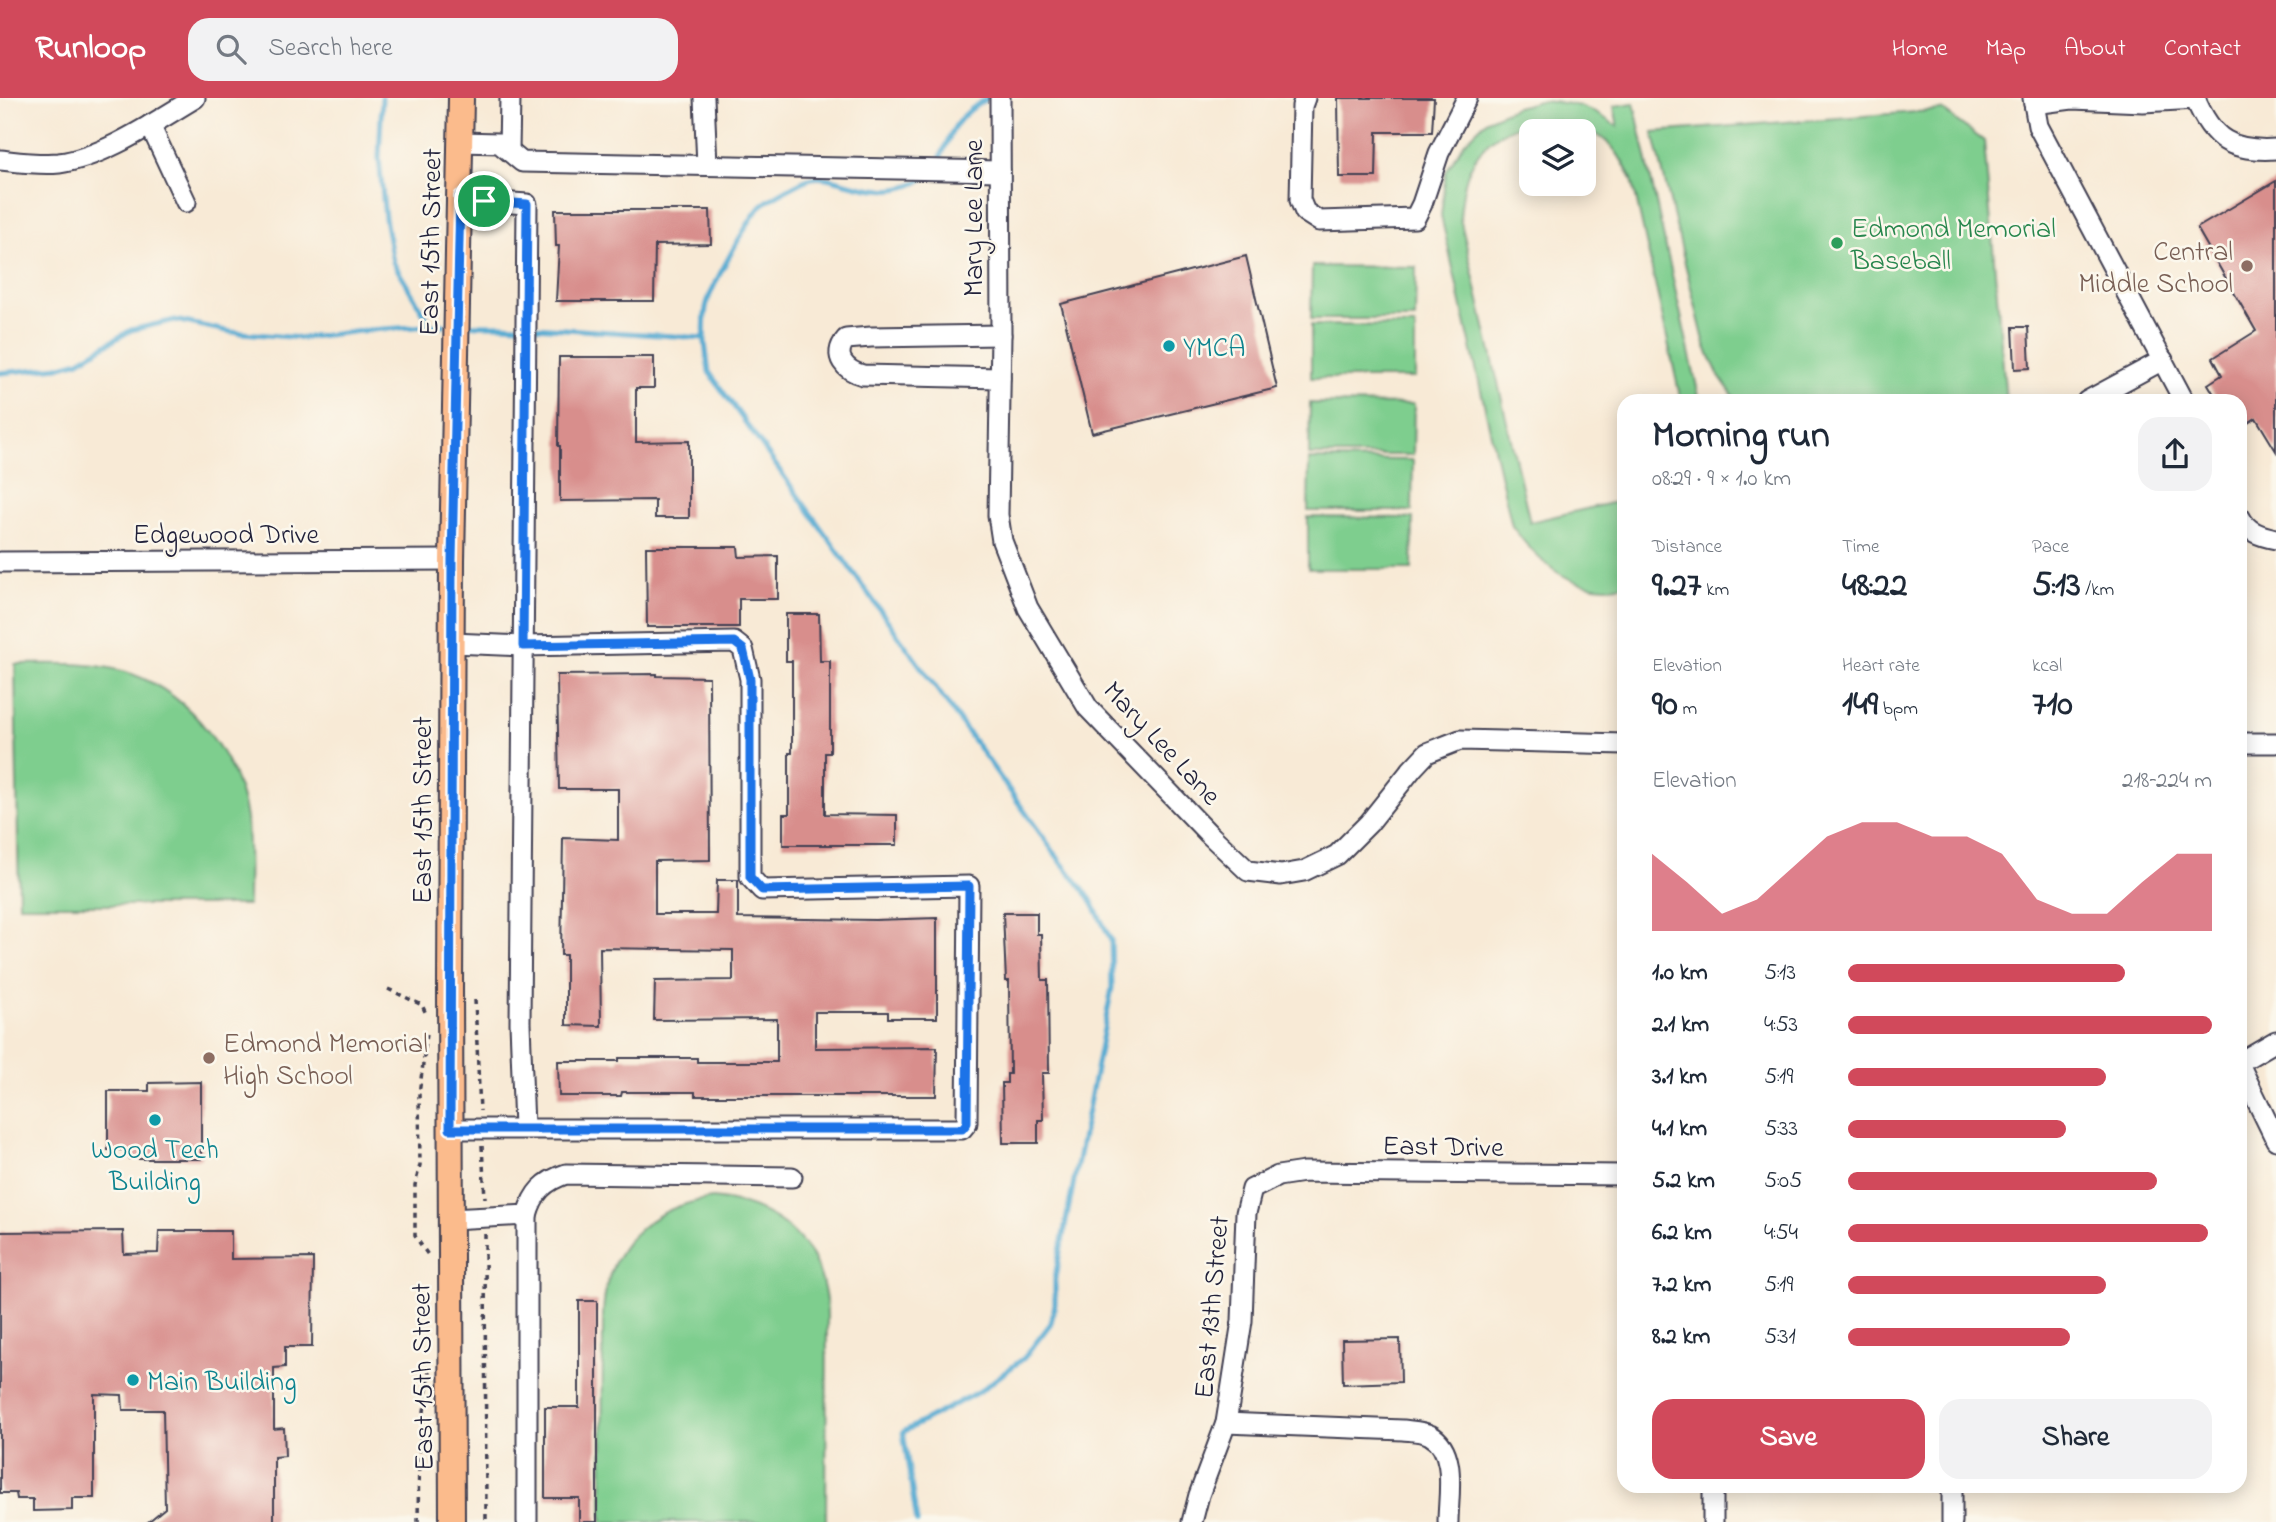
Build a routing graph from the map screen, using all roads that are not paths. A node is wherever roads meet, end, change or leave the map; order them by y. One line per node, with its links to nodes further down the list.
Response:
1 (195, 98): 10 (street)
2 (461, 98): 11 (main road, East 15th Street)
3 (510, 98): 12 (street)
4 (704, 98): 15 (street)
5 (1000, 98): 16 (street, Mary Lee Lane)
6 (1305, 98): 7 (street)
7 (1467, 98)
8 (2196, 99): 9 (street); 13 (street)
9 (2033, 101): 20 (street)
10 (150, 125): 14 (street); 18 (street)
11 (461, 142): 12 (street); 17 (main road, East 15th Street)
12 (509, 149): 15 (street)
13 (2276, 149)
14 (0, 160)
15 (707, 165): 16 (street)
16 (1000, 171): 19 (street, Mary Lee Lane)
17 (460, 196): 26 (main road, East 15th Street); 29 (street)
18 (186, 202)
19 (1000, 335): 21 (street, Mary Lee Lane); 21 (street)
20 (2163, 360): 22 (street); 23 (street)
21 (1000, 378): 32 (street, Mary Lee Lane)
22 (2100, 394)
23 (2180, 394)
24 (2247, 527): 25 (street)
25 (2276, 539)
26 (452, 560): 27 (street, Edgewood Drive); 28 (main road, East 15th Street)
27 (0, 562)
28 (452, 643): 29 (street); 37 (main road, East 15th Street)
29 (523, 646): 36 (street); 36 (street)
30 (2247, 743): 31 (street)
31 (2276, 743)
32 (1617, 744)
33 (2276, 1041): 34 (street)
34 (2247, 1060)
35 (2247, 1079): 38 (street)
36 (524, 1128): 37 (street)
37 (450, 1129): 43 (main road, East 15th Street)
38 (2276, 1140)
39 (1617, 1175): 41 (street, East Drive)
40 (792, 1177): 42 (street)
41 (1263, 1183): 44 (street, East 13th Street)
42 (527, 1215): 43 (street); 48 (street)
43 (450, 1219): 47 (main road, East 15th Street)
44 (1226, 1423): 49 (street, East 13th Street); 50 (street)
45 (1713, 1493): 51 (street)
46 (1952, 1493): 52 (street)
47 (452, 1522)
48 (527, 1522)
49 (1192, 1522)
50 (1448, 1522)
51 (1713, 1522)
52 (1952, 1522)

